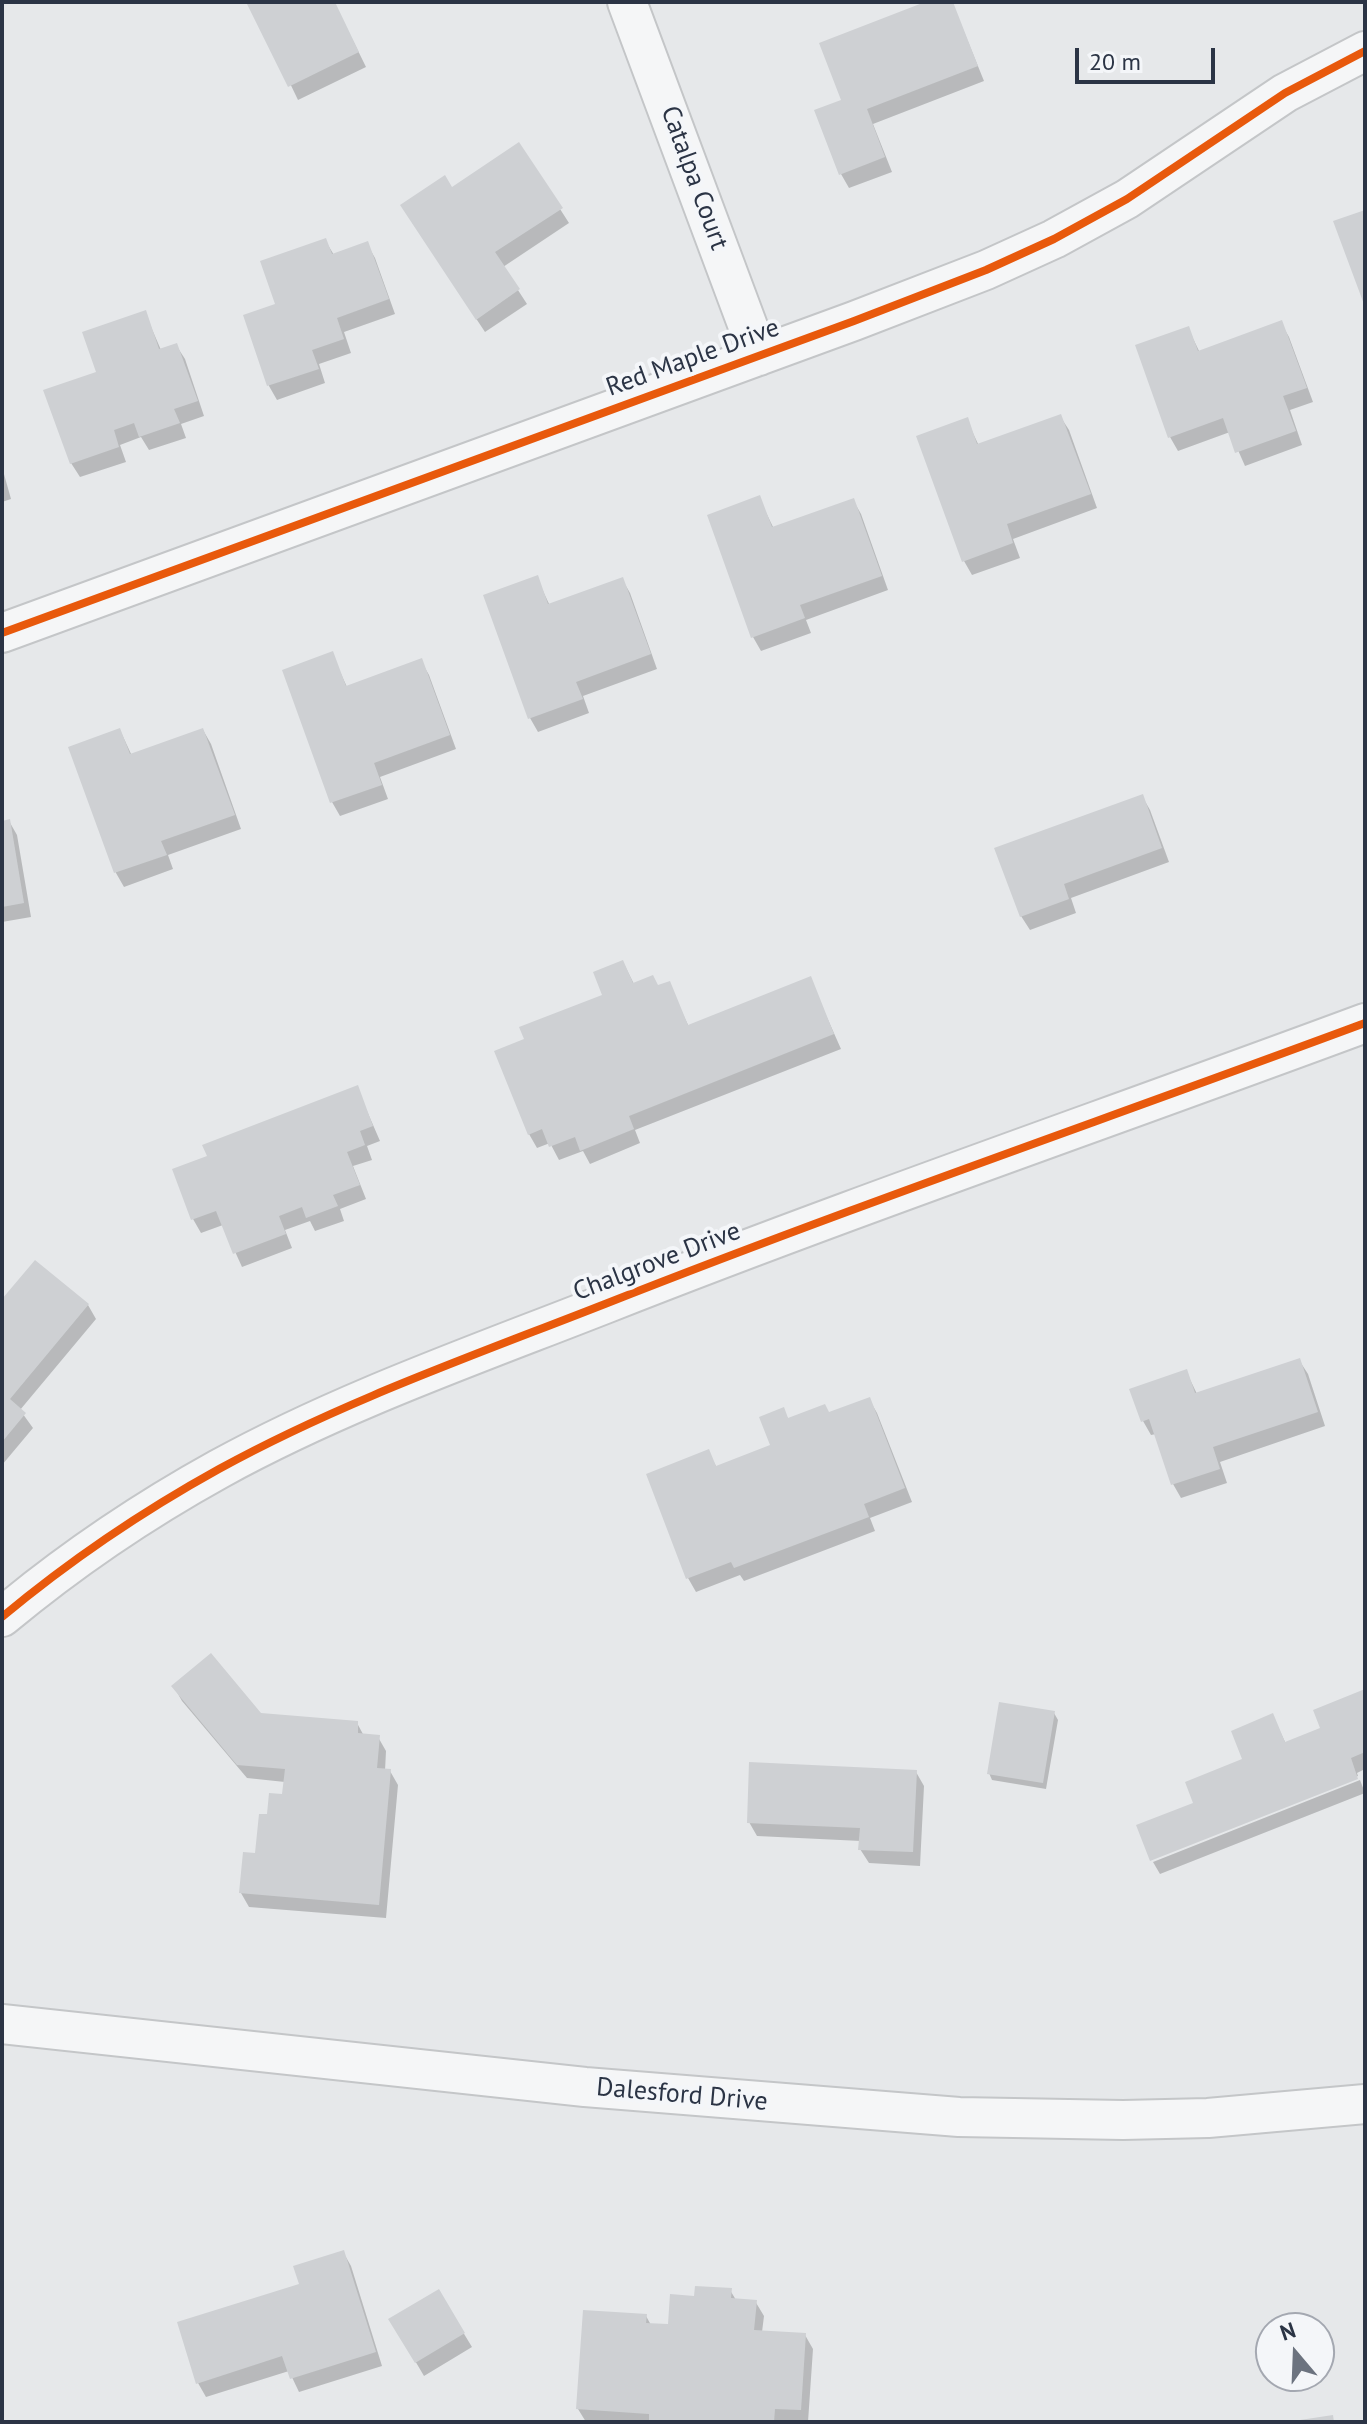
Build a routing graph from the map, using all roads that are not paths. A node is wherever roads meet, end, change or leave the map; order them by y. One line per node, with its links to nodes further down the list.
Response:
1 (627, 2): 3 (street, Catalpa Court)
2 (1365, 51): 3 (street, Red Maple Drive)
3 (759, 356): 4 (street, Red Maple Drive)
4 (2, 633)
5 (1365, 1023): 6 (street, Chalgrove Drive)
6 (2, 1617)
7 (2, 2024): 8 (street, Dalesford Drive)
8 (1365, 2104)

